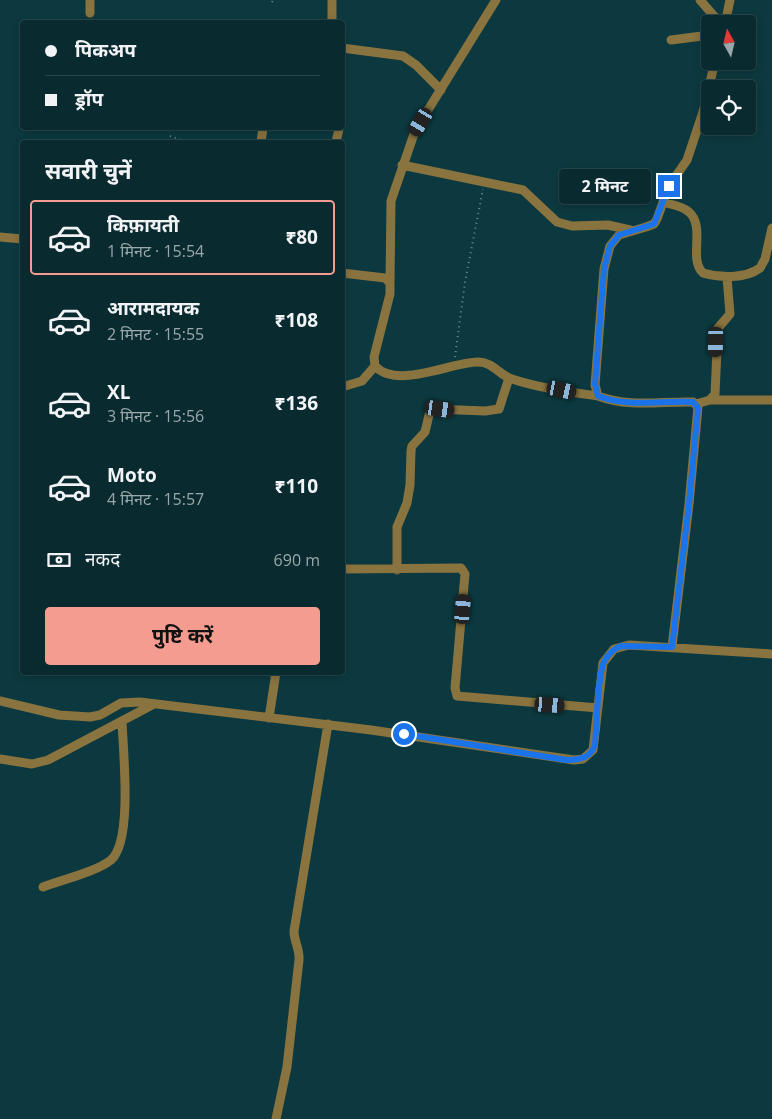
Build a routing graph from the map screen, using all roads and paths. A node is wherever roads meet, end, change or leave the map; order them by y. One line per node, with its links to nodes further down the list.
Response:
1 (90, 0): 6 (street)
2 (332, 0): 9 (street)
3 (496, 0): 14 (street)
4 (700, 0): 7 (street)
5 (730, 0): 8 (street)
6 (90, 13)
7 (714, 15)
8 (726, 15)
9 (332, 20)
10 (701, 36): 11 (street)
11 (671, 40)
12 (345, 48): 14 (street)
13 (713, 70): 19 (street)
14 (440, 90): 17 (street)
15 (170, 136): 16 (path)
16 (181, 140)
17 (402, 165): 18 (street); 26 (street)
18 (484, 182): 21 (street); 27 (path)
19 (663, 202): 21 (street); 25 (street)
20 (772, 228): 25 (street)
21 (632, 230): 31 (street)
22 (0, 237): 23 (street)
23 (20, 240)
24 (345, 273): 26 (street)
25 (727, 277): 32 (street)
26 (390, 283): 28 (street)
27 (454, 365): 28 (street); 29 (street)
28 (375, 366): 30 (street)
29 (510, 378): 31 (street); 36 (street)
30 (345, 386)
31 (598, 396): 34 (street)
32 (710, 400): 33 (street); 34 (street)
33 (772, 400)
34 (696, 404): 37 (street)
35 (345, 569): 36 (street)
36 (396, 570): 42 (street)
37 (672, 647): 38 (street); 42 (street)
38 (772, 654)
39 (276, 675): 43 (street)
40 (0, 701): 41 (street)
41 (154, 704): 43 (street); 44 (street)
42 (598, 708): 45 (street)
43 (269, 718): 45 (street)
44 (122, 722): 46 (street); 47 (street)
45 (328, 724): 48 (street)
46 (0, 759)
47 (43, 887)
48 (276, 1119)

